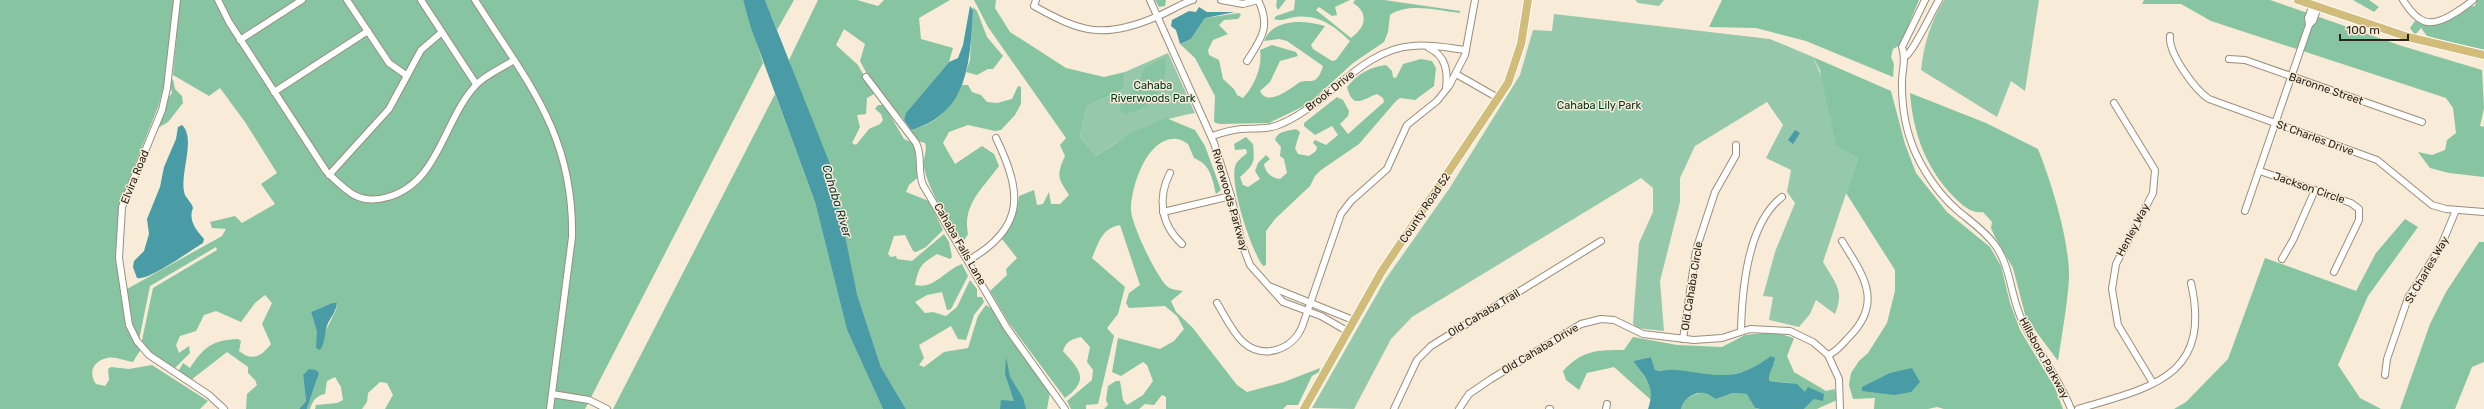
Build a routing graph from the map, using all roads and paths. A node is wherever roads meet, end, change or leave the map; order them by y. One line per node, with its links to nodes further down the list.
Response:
1 (177, 0): 76 (street, Elvira Road)
2 (218, 0): 24 (street)
3 (302, 0): 24 (street)
4 (347, 0): 21 (street)
5 (421, 0): 22 (street)
6 (475, 0): 30 (street)
7 (1036, 0): 20 (street)
8 (1150, 0): 20 (street, Riverwoods Parkway)
9 (1193, 0): 20 (street)
10 (1221, 0): 11 (street)
11 (1258, 0): 31 (street)
12 (1475, 0): 26 (street)
13 (1528, 0): 39 (main road, County Road 52)
14 (1925, 0): 28 (street, Hillsboro Parkway)
15 (1939, 0): 28 (street, Hillsboro Parkway)
16 (2298, 0): 19 (main road)
17 (2403, 0): 18 (street)
18 (2473, 0)
19 (2317, 5): 27 (main road); 35 (street)
20 (1156, 17): 43 (street, Riverwoods Parkway)
21 (368, 31): 33 (street); 38 (street)
22 (442, 32): 33 (street); 36 (street)
23 (2170, 36): 42 (street, St Charles Drive)
24 (240, 40): 38 (street)
25 (1423, 46): 26 (street, Brook Drive); 37 (street); 43 (street, Brook Drive)
26 (1466, 50): 32 (street)
27 (2484, 55)
28 (1906, 56): 83 (street, Hillsboro Parkway)
29 (2229, 58): 35 (street, Baronne Street)
30 (514, 60): 36 (street); 74 (street)
31 (1247, 61)
32 (1456, 74): 37 (street); 39 (street)
33 (406, 75): 48 (street)
34 (866, 77): 59 (street, Cahaba Falls Lane)
35 (2292, 77): 41 (street, Baronne Street); 42 (street)
36 (476, 84): 48 (street)
37 (1446, 89): 64 (street)
38 (274, 92): 48 (street)
39 (1498, 98): 67 (main road, County Road 52)
40 (2114, 103): 73 (street, Henley Way)
41 (2422, 122)
42 (2276, 123): 46 (street); 52 (street, St Charles Drive)
43 (1212, 136): 50 (street, Riverwoods Parkway)
44 (996, 138): 59 (street)
45 (1736, 145): 70 (street, Old Cahaba Circle)
46 (2260, 171): 49 (street, Jackson Circle); 53 (street)
47 (1170, 173): 54 (street)
48 (329, 175)
49 (2314, 190): 60 (street); 61 (street, Jackson Circle)
50 (1231, 196): 54 (street); 63 (street, Riverwoods Parkway)
51 (1782, 197): 69 (street)
52 (2456, 210): 55 (street, St Charles Drive); 72 (street, St Charles Way)
53 (2245, 211)
54 (1163, 212): 58 (street)
55 (2484, 212)
56 (1601, 241): 80 (street, Old Cahaba Trail)
57 (1842, 241): 71 (street)
58 (1182, 244)
59 (969, 260): 79 (street, Cahaba Falls Lane)
60 (2282, 260)
61 (2334, 272)
62 (2191, 283): 73 (street)
63 (1268, 285): 64 (street, Riverwoods Parkway); 66 (street, Riverwoods Parkway)
64 (1309, 302): 66 (street); 67 (street, Riverwoods Parkway)
65 (1217, 303): 66 (street)
66 (1307, 311): 68 (street, Riverwoods Parkway)
67 (1352, 320): 68 (main road, County Road 52)
68 (1347, 331): 75 (main road, County Road 52)
69 (1741, 331): 70 (street, Old Cahaba Drive); 71 (street, Old Cahaba Drive)
70 (1683, 339): 81 (street, Old Cahaba Drive)
71 (1828, 355): 82 (street, Old Cahaba Drive)
72 (2385, 375)
73 (2154, 383): 84 (street)
74 (552, 394): 77 (street); 78 (street)
75 (1305, 408)
76 (224, 409)
77 (550, 409)
78 (607, 409)
79 (1065, 409)
80 (1394, 409)
81 (1459, 409)
82 (1840, 409)
83 (2071, 409)
84 (2078, 409)

